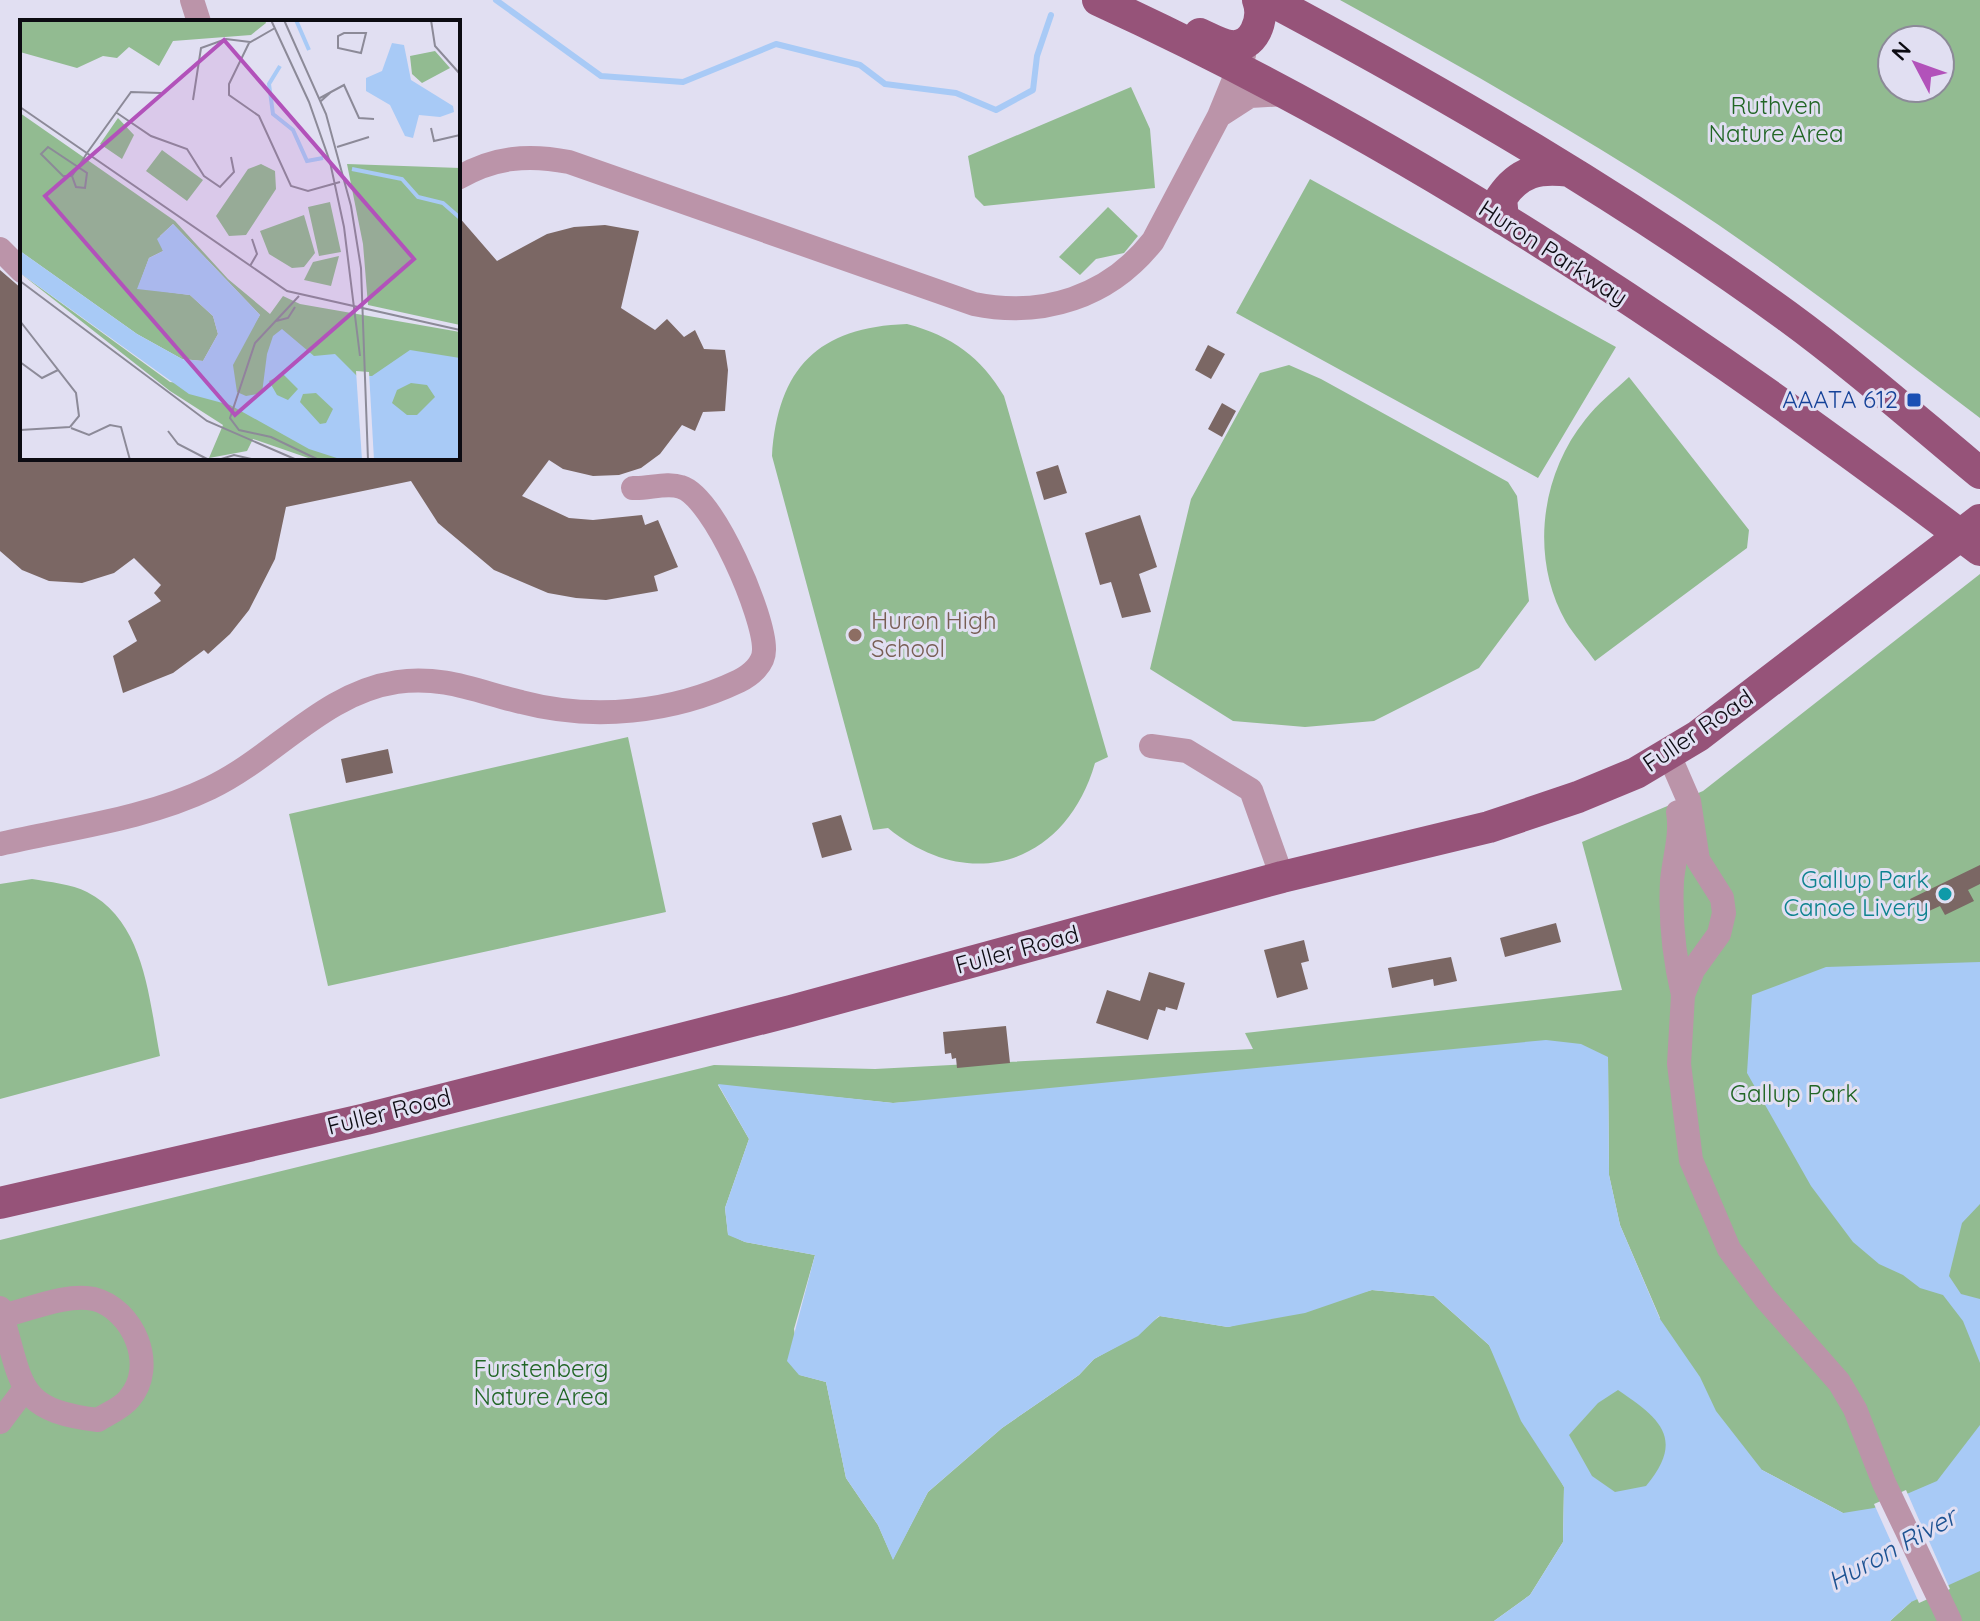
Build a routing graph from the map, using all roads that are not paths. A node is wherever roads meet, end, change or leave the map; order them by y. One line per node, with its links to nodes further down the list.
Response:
1 (192, 0): 5 (lane)
2 (1258, 0): 6 (main road)
3 (1270, 0): 10 (main road)
4 (1101, 1): 6 (main road); 7 (main road, Huron Parkway)
5 (198, 20)
6 (1251, 38): 7 (lane)
7 (1238, 69): 8 (main road, Huron Parkway); 9 (lane)
8 (1285, 94): 9 (lane); 12 (main road, Huron Parkway)
9 (1219, 116): 11 (lane)
10 (1570, 171): 12 (main road); 15 (main road)
11 (460, 177)
12 (1503, 219): 17 (main road, Huron Parkway)
13 (0, 249): 14 (lane)
14 (20, 269)
15 (1980, 473)
16 (633, 488): 20 (lane)
17 (1974, 535): 19 (main road, Fuller Road)
18 (1151, 746): 21 (lane)
19 (1663, 758): 21 (main road, Fuller Road); 22 (lane); 22 (lane)
20 (0, 844)
21 (1282, 877): 23 (main road, Fuller Road)
22 (1683, 995): 27 (lane)
23 (0, 1203)
24 (1, 1314): 25 (lane); 25 (lane)
25 (24, 1390): 26 (lane)
26 (0, 1422)
27 (1944, 1610)

